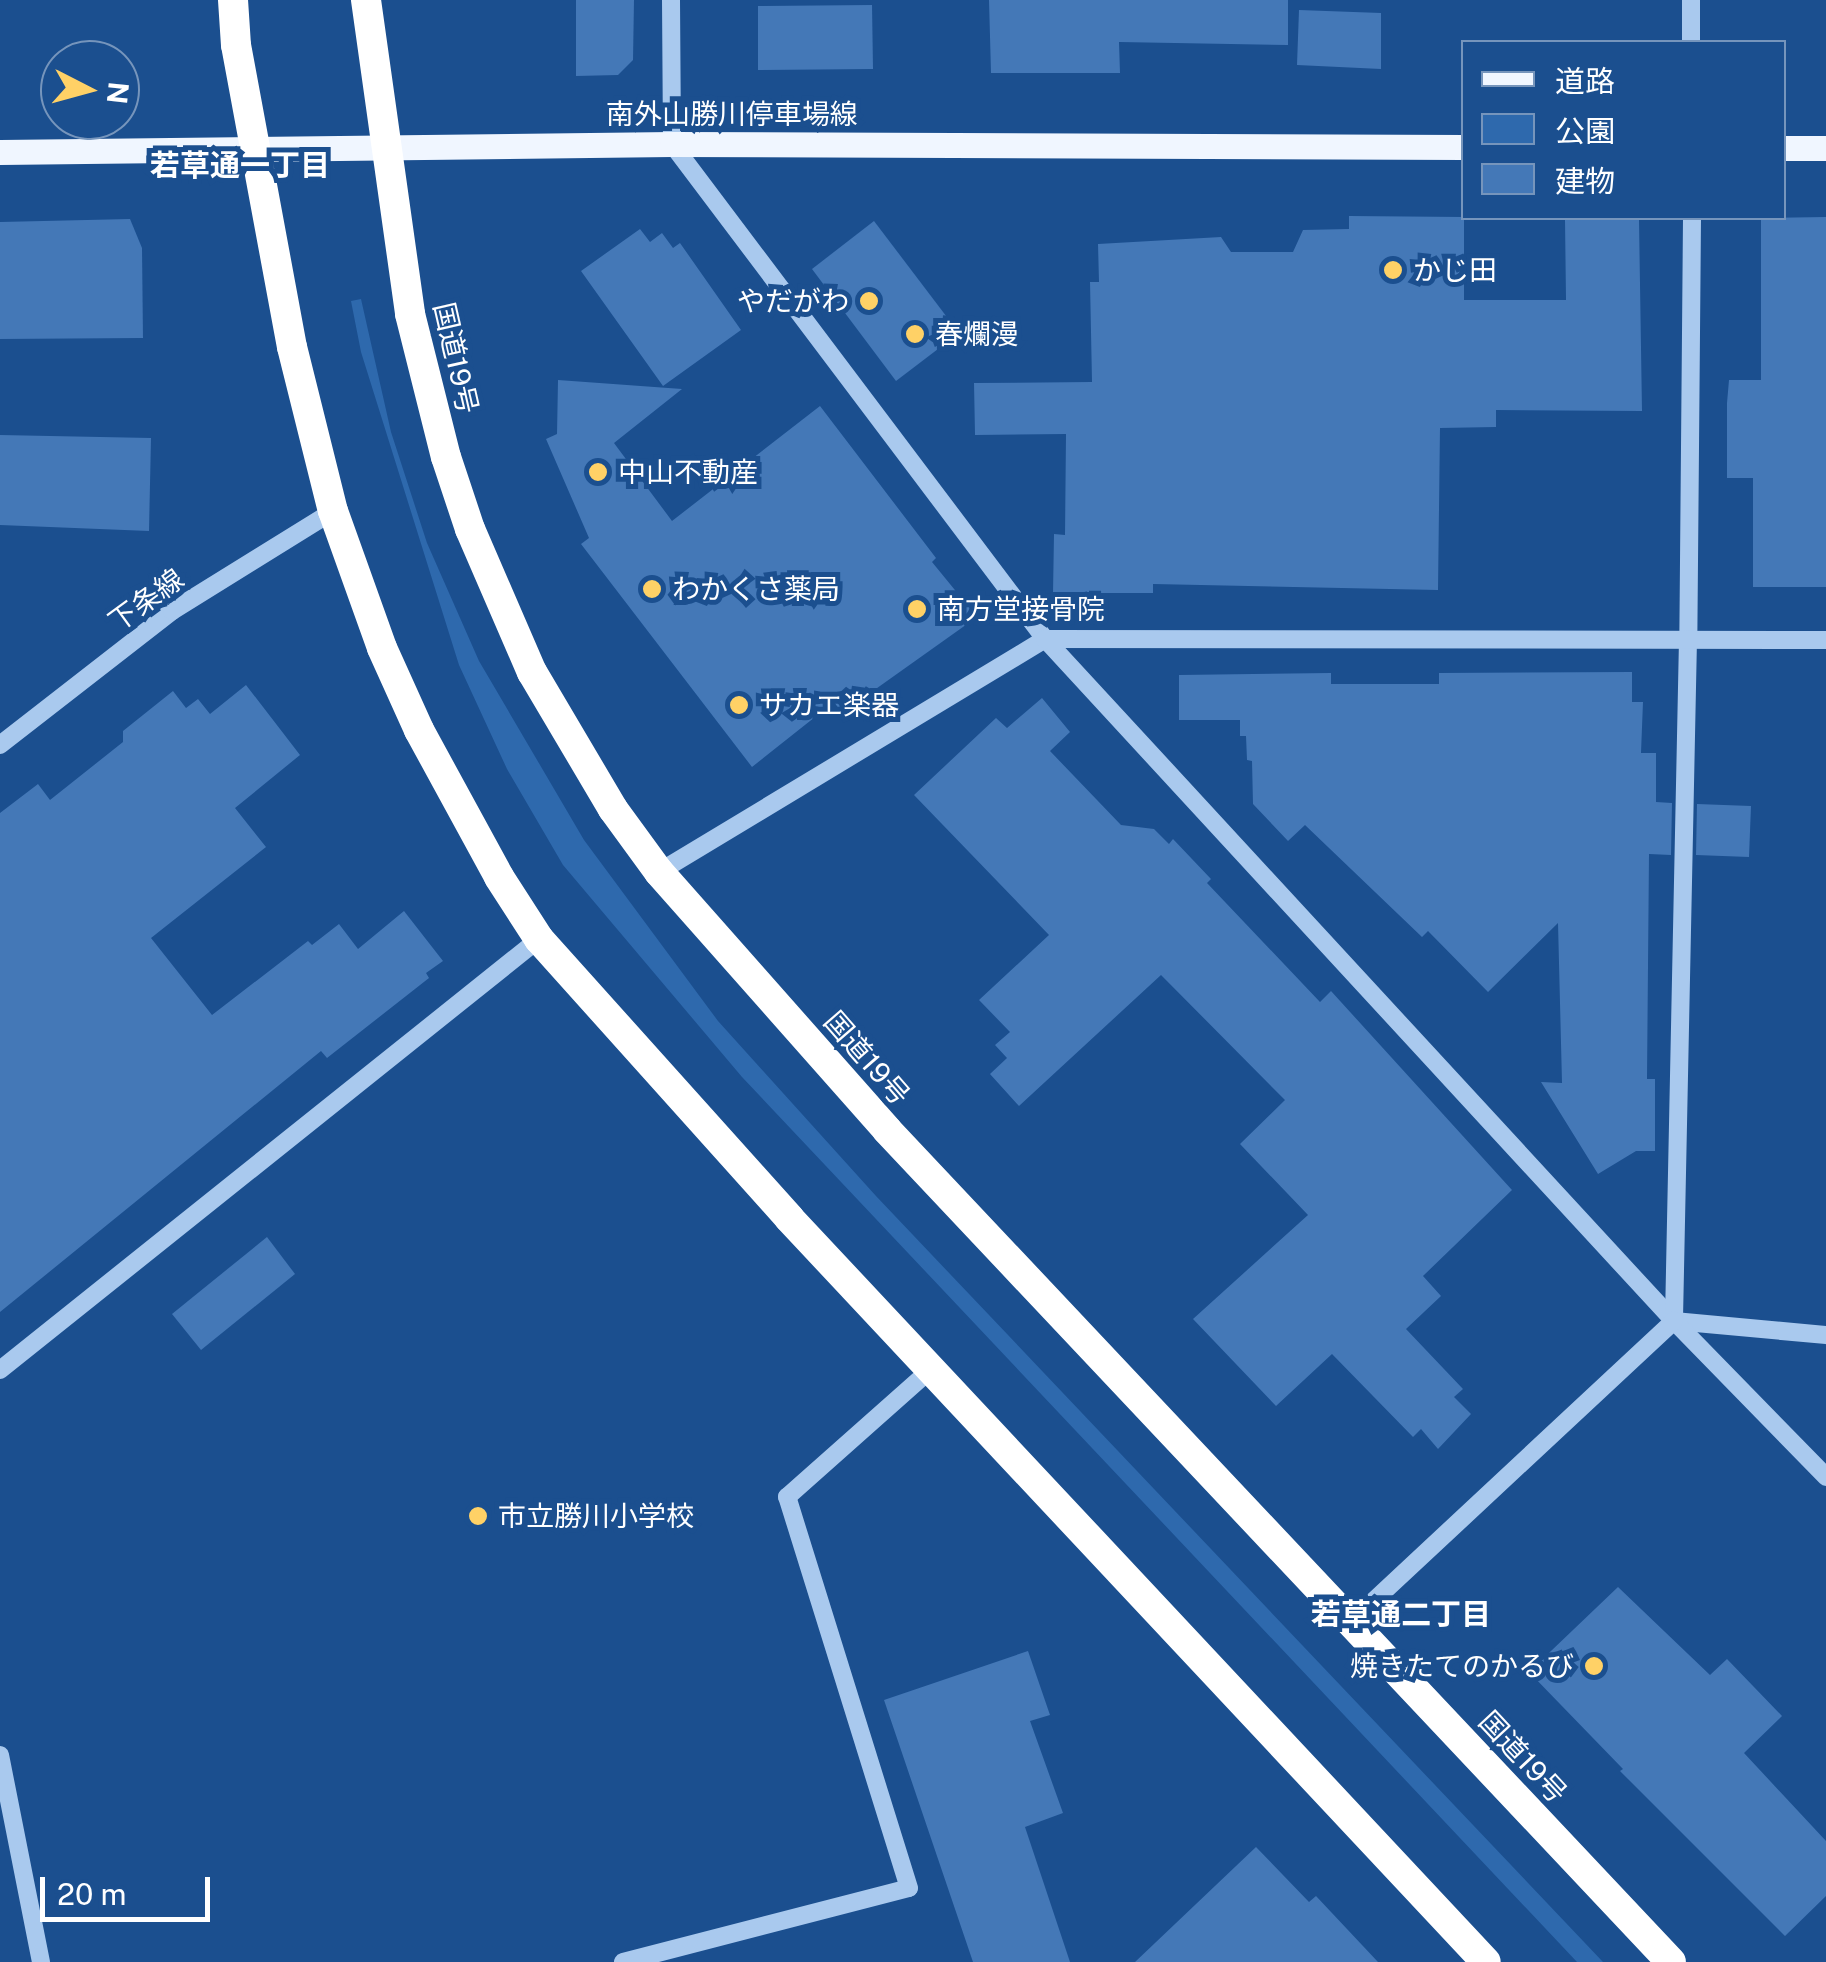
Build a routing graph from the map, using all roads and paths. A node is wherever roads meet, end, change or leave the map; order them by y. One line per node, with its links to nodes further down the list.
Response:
1 (233, 0): 11 (highway)
2 (366, 0): 7 (highway, 国道19号)
3 (671, 0): 6 (street)
4 (1691, 0): 5 (street)
5 (1692, 40)
6 (672, 144): 7 (main road, 南外山勝川停車場線); 8 (main road, 南外山勝川停車場線); 15 (street)
7 (385, 147): 11 (main road, 南外山勝川停車場線); 19 (highway, 国道19号)
8 (1461, 148)
9 (1786, 148): 10 (main road)
10 (1826, 148)
11 (254, 150): 12 (main road, 南外山勝川停車場線); 14 (highway)
12 (0, 152)
13 (1692, 220): 16 (street)
14 (332, 511): 18 (street, 下条線); 20 (highway)
15 (1045, 639): 16 (street); 19 (street); 21 (street)
16 (1688, 639): 17 (street); 21 (street)
17 (1826, 640)
18 (0, 744)
19 (659, 872): 26 (highway, 国道19号)
20 (539, 939): 23 (highway); 24 (street)
21 (1674, 1321): 22 (street); 25 (street); 26 (street)
22 (1826, 1335)
23 (931, 1369): 29 (street); 30 (highway)
24 (0, 1370)
25 (1826, 1476)
26 (1350, 1622): 31 (highway, 国道19号)
27 (0, 1755): 28 (street)
28 (40, 1962)
29 (623, 1962)
30 (1486, 1962)
31 (1672, 1962)

